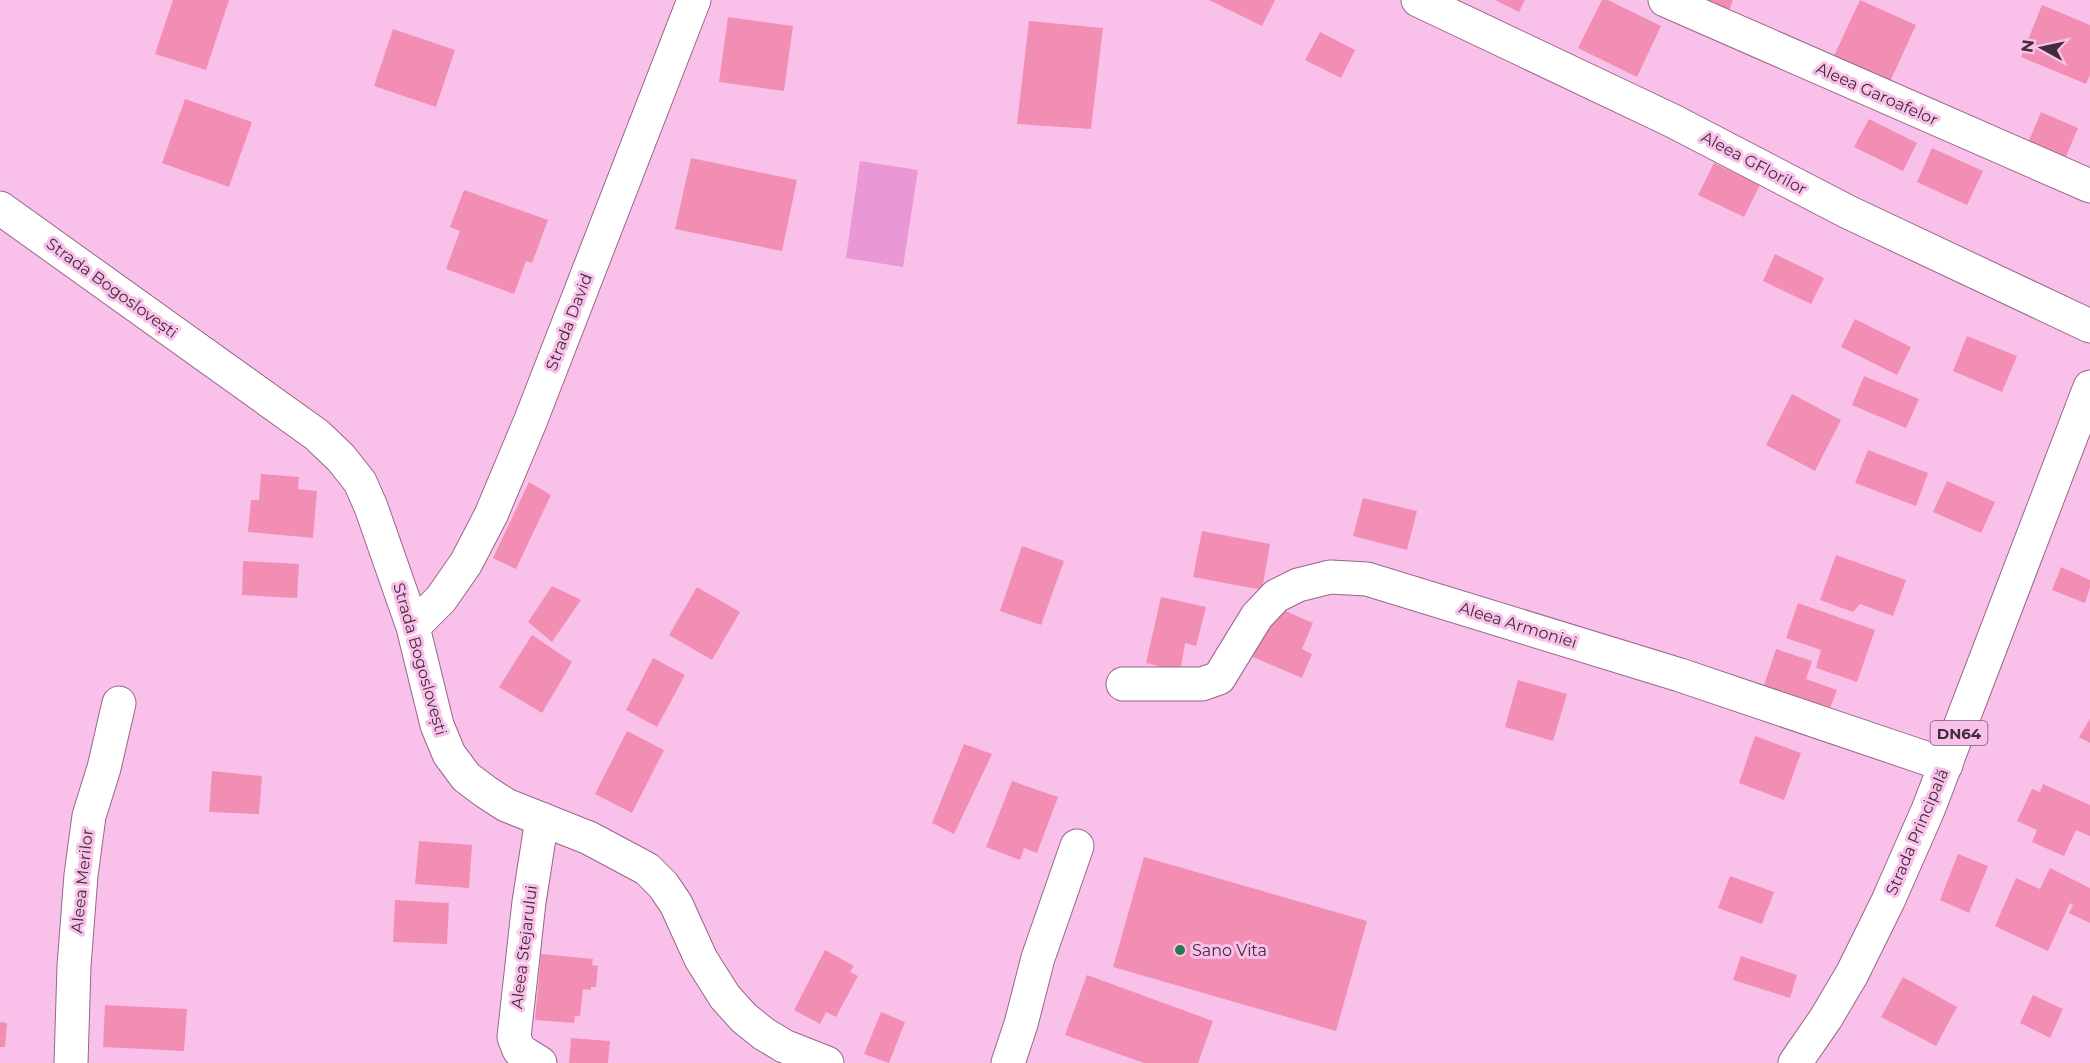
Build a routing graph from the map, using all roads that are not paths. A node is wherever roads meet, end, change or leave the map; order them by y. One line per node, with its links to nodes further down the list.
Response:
1 (694, 0): 8 (street, Strada David)
2 (1418, 0): 6 (street, Aleea GFlorilor)
3 (1665, 0): 4 (street, Aleea Garoafelor)
4 (2090, 186)
5 (0, 208): 8 (street, Strada Bogoslovești)
6 (2090, 326)
7 (2090, 387): 11 (street, Strada Principală / DN64)
8 (413, 627): 12 (street, Strada Bogoslovești)
9 (1123, 684): 11 (street, Aleea Armoniei)
10 (119, 703): 14 (street, Aleea Merilor)
11 (1946, 765): 18 (street, Strada Principală / DN64)
12 (542, 819): 15 (street, Aleea Stejarului); 16 (street, Strada Bogoslovești)
13 (1077, 846): 17 (street)
14 (71, 1063)
15 (540, 1063)
16 (826, 1063)
17 (1008, 1063)
18 (1795, 1063)

